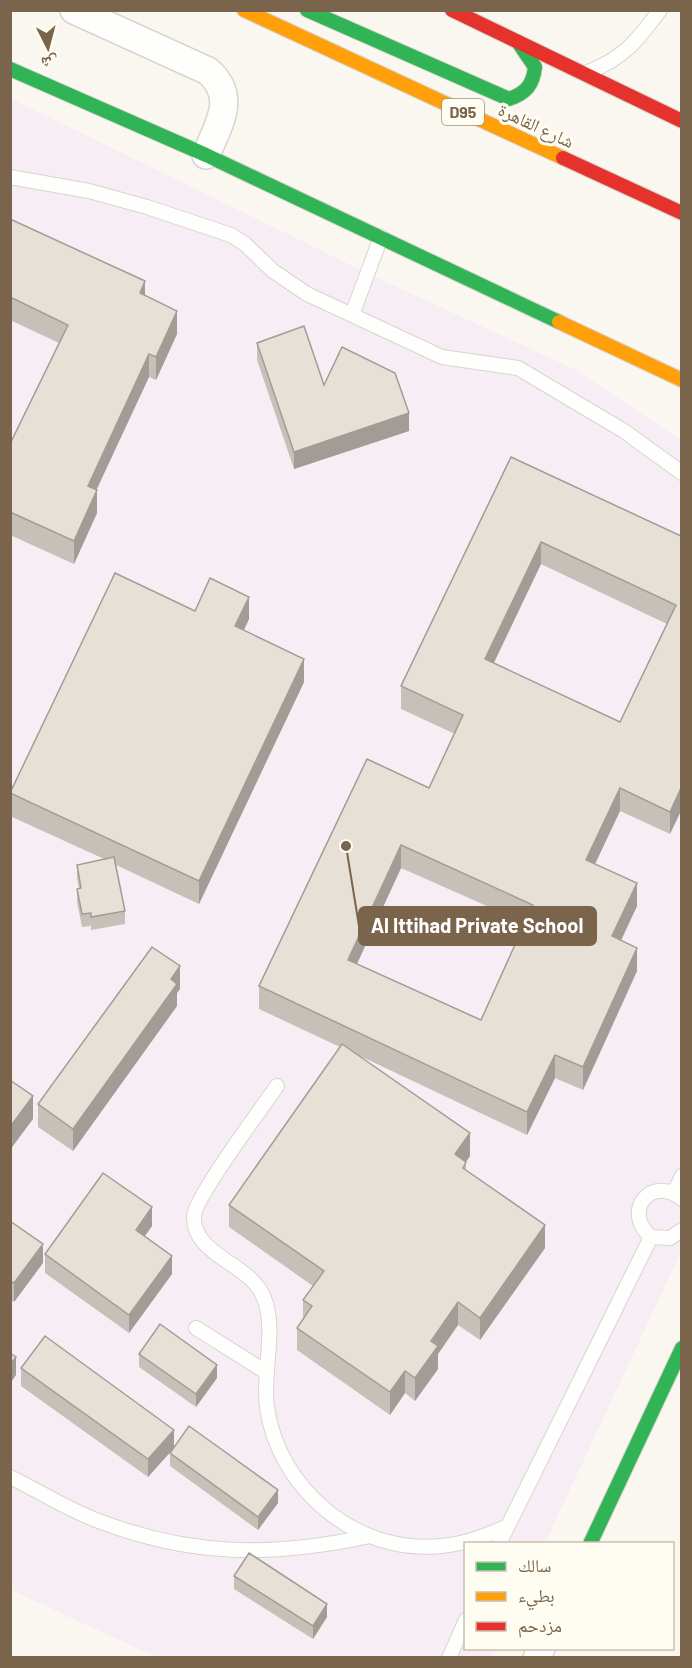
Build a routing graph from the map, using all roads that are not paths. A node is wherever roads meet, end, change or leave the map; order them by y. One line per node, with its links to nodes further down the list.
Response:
1 (74, 10): 10 (street)
2 (244, 10): 12 (main road, شارع القاهرة / D95)
3 (308, 10): 6 (main road)
4 (452, 10): 6 (main road)
5 (660, 10): 8 (lane)
6 (518, 42): 8 (main road)
7 (10, 69): 10 (main road)
8 (580, 74): 9 (main road)
9 (681, 121)
10 (206, 155): 13 (main road)
11 (10, 177): 14 (lane)
12 (681, 213)
13 (381, 237): 14 (lane); 15 (main road)
14 (352, 315): 16 (lane)
15 (681, 380)
16 (681, 473)
17 (277, 1086): 24 (lane)
18 (681, 1176): 19 (lane)
19 (678, 1196): 21 (lane)
20 (681, 1230): 21 (lane)
21 (651, 1237): 26 (lane)
22 (196, 1328): 24 (lane)
23 (681, 1348): 29 (main road)
24 (266, 1372): 27 (lane)
25 (10, 1477): 27 (lane)
26 (506, 1527): 27 (lane); 28 (lane)
27 (370, 1536)
28 (500, 1542)
29 (591, 1542)
30 (464, 1622): 31 (lane)
31 (449, 1658)

